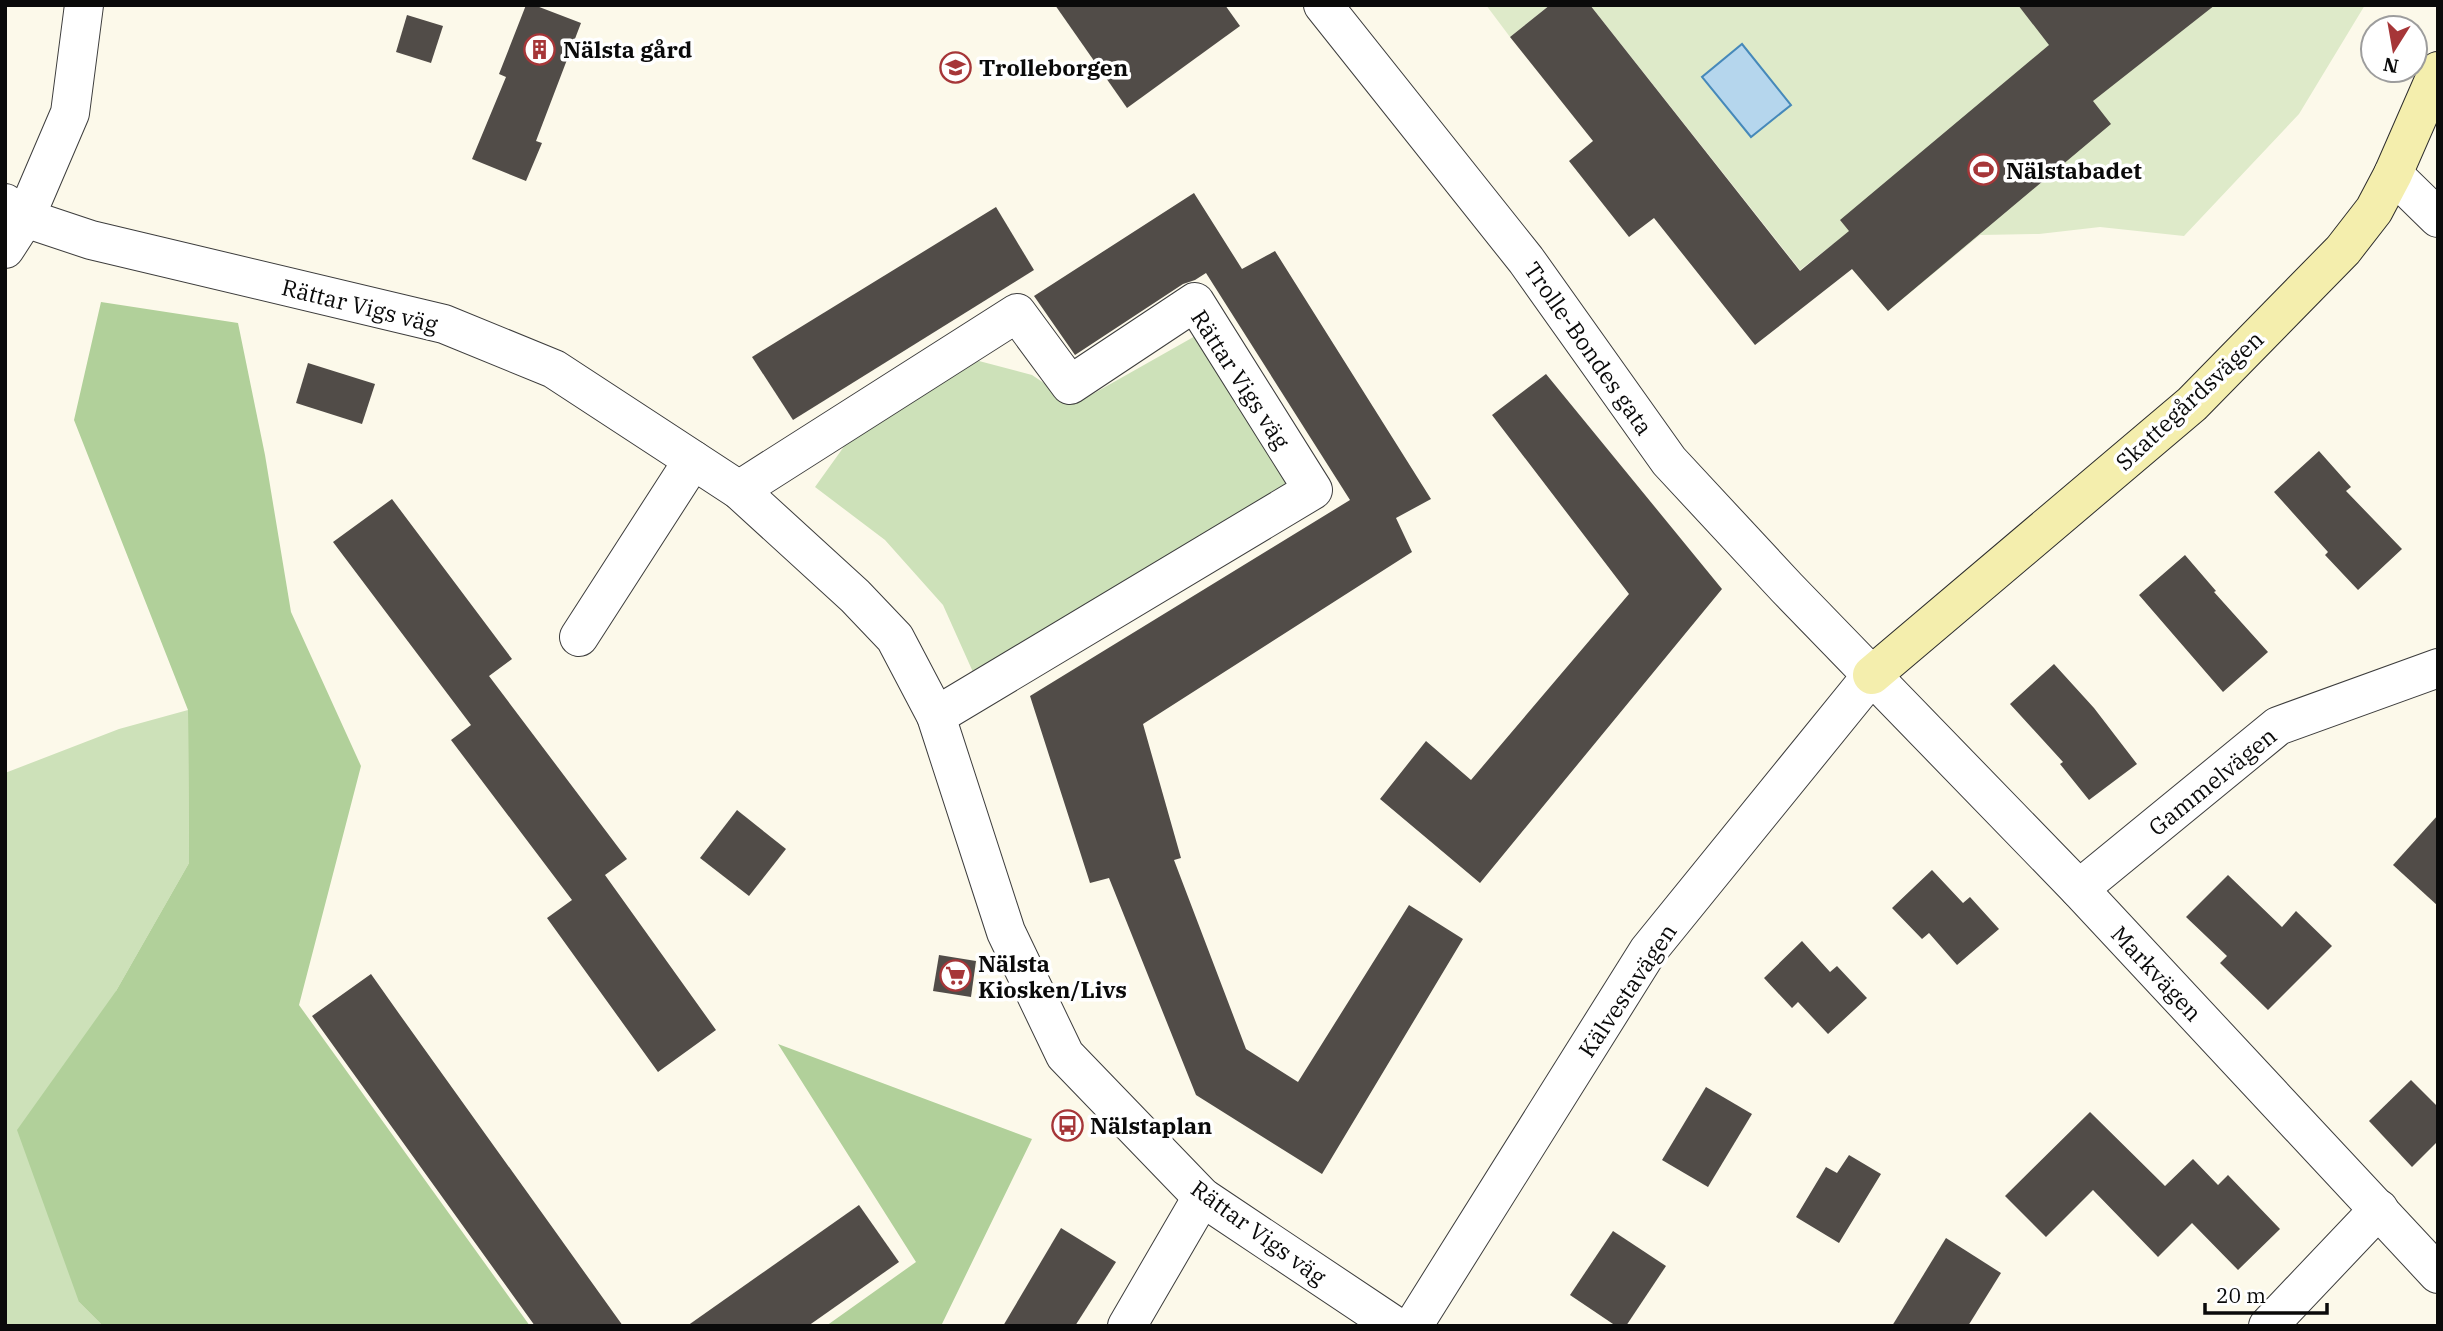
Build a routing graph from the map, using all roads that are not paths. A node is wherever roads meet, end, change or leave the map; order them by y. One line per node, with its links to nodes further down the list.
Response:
1 (84, 5): 6 (street)
2 (1323, 5): 11 (street, Trolle-Bondes gata)
3 (2438, 71): 4 (street, Skattegårdsvägen)
4 (2393, 174): 5 (street); 11 (street, Skattegårdsvägen)
5 (2438, 218)
6 (12, 223): 7 (street, Rättar Vigs väg)
7 (693, 460): 8 (street, Rättar Vigs väg); 9 (street)
8 (739, 489): 12 (street, Rättar Vigs väg); 12 (street, Rättar Vigs väg)
9 (579, 638)
10 (2438, 668): 13 (street, Gammelvägen)
11 (1872, 675): 13 (street, Markvägen); 19 (street, Kälvestavägen)
12 (936, 716): 14 (street, Rättar Vigs väg)
13 (2079, 889): 15 (street, Markvägen)
14 (1202, 1197): 17 (street); 18 (street, Rättar Vigs väg)
15 (2379, 1209): 16 (street, Markvägen); 20 (street)
16 (2438, 1274)
17 (1127, 1326)
18 (1395, 1326)
19 (1413, 1326)
20 (2268, 1326)

